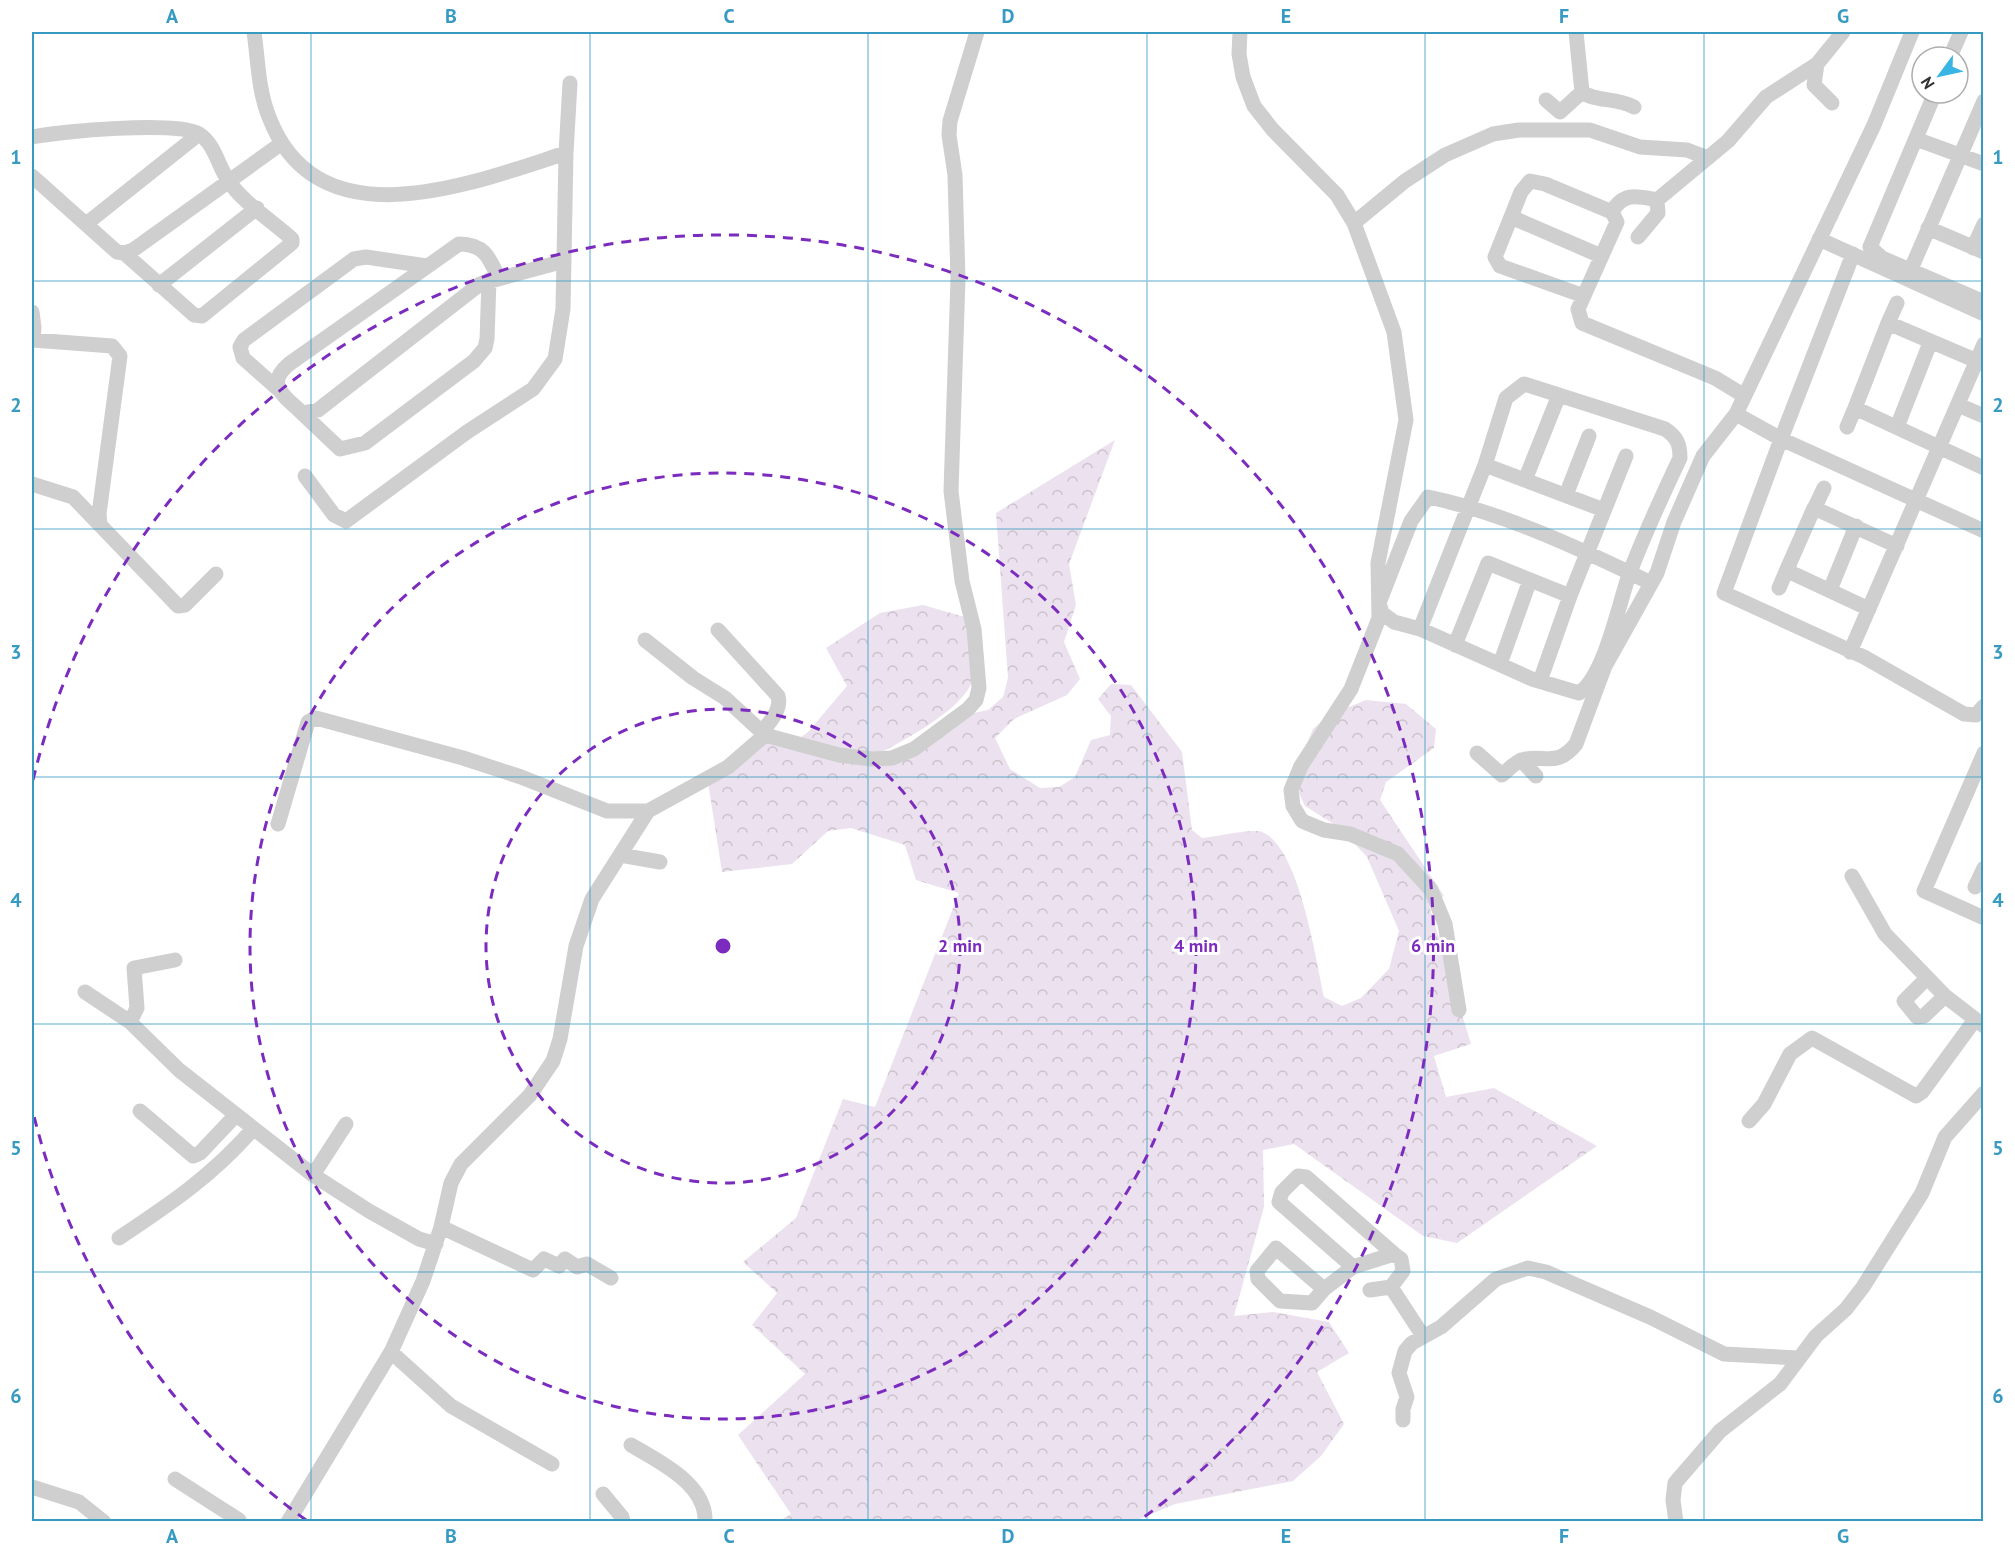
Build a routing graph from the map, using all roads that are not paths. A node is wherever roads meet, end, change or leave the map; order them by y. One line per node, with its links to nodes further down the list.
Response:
1 (254, 32): 18 (street)
2 (977, 32): 102 (street)
3 (1240, 32): 29 (street)
4 (1576, 32): 9 (street)
5 (1843, 32): 7 (street)
6 (1912, 32): 34 (street)
7 (1817, 64): 11 (street); 21 (street)
8 (570, 84): 19 (street)
9 (1582, 92): 10 (street); 13 (street)
10 (1546, 100)
11 (1832, 103)
12 (1930, 105): 17 (street)
13 (1634, 107)
14 (1982, 110): 20 (street)
15 (199, 135): 16 (street); 24 (street); 30 (street)
16 (32, 137)
17 (1916, 139): 20 (street); 41 (street)
18 (282, 143): 19 (street); 24 (street)
19 (566, 153): 39 (street)
20 (1959, 155): 22 (street); 32 (street)
21 (1708, 158): 25 (street); 29 (street)
22 (1983, 164)
23 (32, 176): 30 (street)
24 (228, 181): 26 (street); 36 (street)
25 (1658, 200): 27 (street); 33 (street)
26 (257, 208): 43 (street); 43 (street)
27 (1612, 212): 28 (street); 38 (street)
28 (1511, 217): 38 (street); 44 (street)
29 (1354, 223): 92 (street)
30 (86, 224): 36 (street)
31 (1983, 224): 35 (street)
32 (1928, 228): 35 (street); 41 (street)
33 (1638, 237)
34 (1819, 239): 37 (street); 56 (street)
35 (1978, 250)
36 (124, 253): 43 (street)
37 (1853, 254): 48 (street); 65 (street)
38 (1601, 256): 44 (street)
39 (564, 261): 42 (street); 70 (street)
40 (428, 266): 42 (street); 54 (street); 54 (street)
41 (1911, 269): 45 (street)
42 (494, 279): 59 (street); 59 (street)
43 (159, 285)
44 (1584, 296): 56 (street)
45 (1983, 302)
46 (1897, 303): 49 (street)
47 (32, 312): 51 (street)
48 (1983, 314)
49 (1888, 324): 50 (street); 58 (street)
50 (1930, 343): 53 (street); 63 (street)
51 (32, 344): 79 (street)
52 (1983, 344): 53 (street)
53 (1980, 363): 57 (street)
54 (278, 389): 59 (street)
55 (1559, 395): 68 (street); 71 (street); 85 (street)
56 (1743, 395): 60 (street)
57 (1958, 405): 61 (street); 66 (street)
58 (1855, 408): 62 (street); 63 (street)
59 (302, 413)
60 (1736, 414): 65 (street); 88 (street)
61 (1983, 416)
62 (1847, 427)
63 (1897, 427): 66 (street)
64 (1589, 436): 74 (street)
65 (1781, 439): 75 (street); 98 (street)
66 (1941, 447): 69 (street); 75 (street)
67 (1626, 456): 78 (street)
68 (1485, 465): 71 (street); 76 (street)
69 (1983, 468)
70 (305, 476)
71 (1525, 480): 74 (street)
72 (32, 484): 79 (street)
73 (1824, 488): 77 (street)
74 (1566, 495): 78 (street)
75 (1918, 501): 81 (street); 82 (street)
76 (1470, 506): 83 (street); 92 (street); 94 (street)
77 (1815, 507): 80 (street); 84 (street)
78 (1604, 510): 83 (street)
79 (100, 525): 86 (street)
80 (1856, 526): 82 (street); 90 (street)
81 (1983, 531)
82 (1898, 546): 93 (street)
83 (1586, 554): 85 (street); 91 (street)
84 (1788, 567): 89 (street); 90 (street)
85 (1630, 573): 88 (street); 100 (street)
86 (216, 574)
87 (1530, 580): 91 (street); 97 (street); 99 (street)
88 (1651, 582): 105 (street)
89 (1779, 588)
90 (1830, 590): 93 (street)
91 (1570, 596): 100 (street)
92 (1378, 603): 94 (street); 119 (street)
93 (1869, 609): 98 (street)
94 (1420, 629): 97 (street)
95 (718, 630): 102 (street)
96 (645, 640): 102 (street)
97 (1455, 645): 99 (street)
98 (1850, 652): 101 (street)
99 (1500, 664): 100 (street)
100 (1540, 681)
101 (1983, 706)
102 (764, 734): 107 (street)
103 (1477, 753): 105 (street)
104 (1983, 753): 114 (street)
105 (1521, 760): 106 (street)
106 (1536, 776)
107 (648, 811): 108 (street); 109 (street)
108 (278, 824)
109 (620, 855): 110 (street); 131 (street)
110 (660, 862)
111 (1983, 868): 113 (street)
112 (1852, 876): 116 (street)
113 (1975, 887)
114 (1983, 918)
115 (175, 960): 120 (street)
116 (1927, 978): 118 (street); 118 (street)
117 (85, 992): 120 (street)
118 (1945, 996): 121 (street)
119 (1459, 1010)
120 (130, 1022): 124 (street)
121 (1979, 1024): 125 (street)
122 (1982, 1097): 142 (street)
123 (140, 1111): 128 (street)
124 (235, 1116): 127 (street); 128 (street)
125 (1749, 1121)
126 (346, 1124): 130 (street)
127 (253, 1129): 129 (street); 130 (street)
128 (200, 1154): 129 (street)
129 (213, 1171): 132 (street)
130 (313, 1175): 133 (street)
131 (441, 1227): 133 (street); 136 (street)
132 (118, 1238)
133 (436, 1244): 141 (street)
134 (1394, 1254): 135 (street); 135 (street); 137 (street)
135 (1353, 1267): 138 (street)
136 (611, 1278)
137 (1391, 1287): 139 (street); 140 (street)
138 (1324, 1289)
139 (1370, 1290)
140 (1423, 1336): 142 (street); 143 (street)
141 (391, 1352): 145 (street); 151 (street)
142 (1798, 1358): 154 (street)
143 (1403, 1420)
144 (632, 1445): 153 (street)
145 (552, 1464)
146 (175, 1479): 150 (street)
147 (32, 1487): 149 (street)
148 (603, 1494): 152 (street)
149 (104, 1521)
150 (242, 1521)
151 (288, 1521)
152 (623, 1521)
153 (705, 1521)
154 (1676, 1521)

